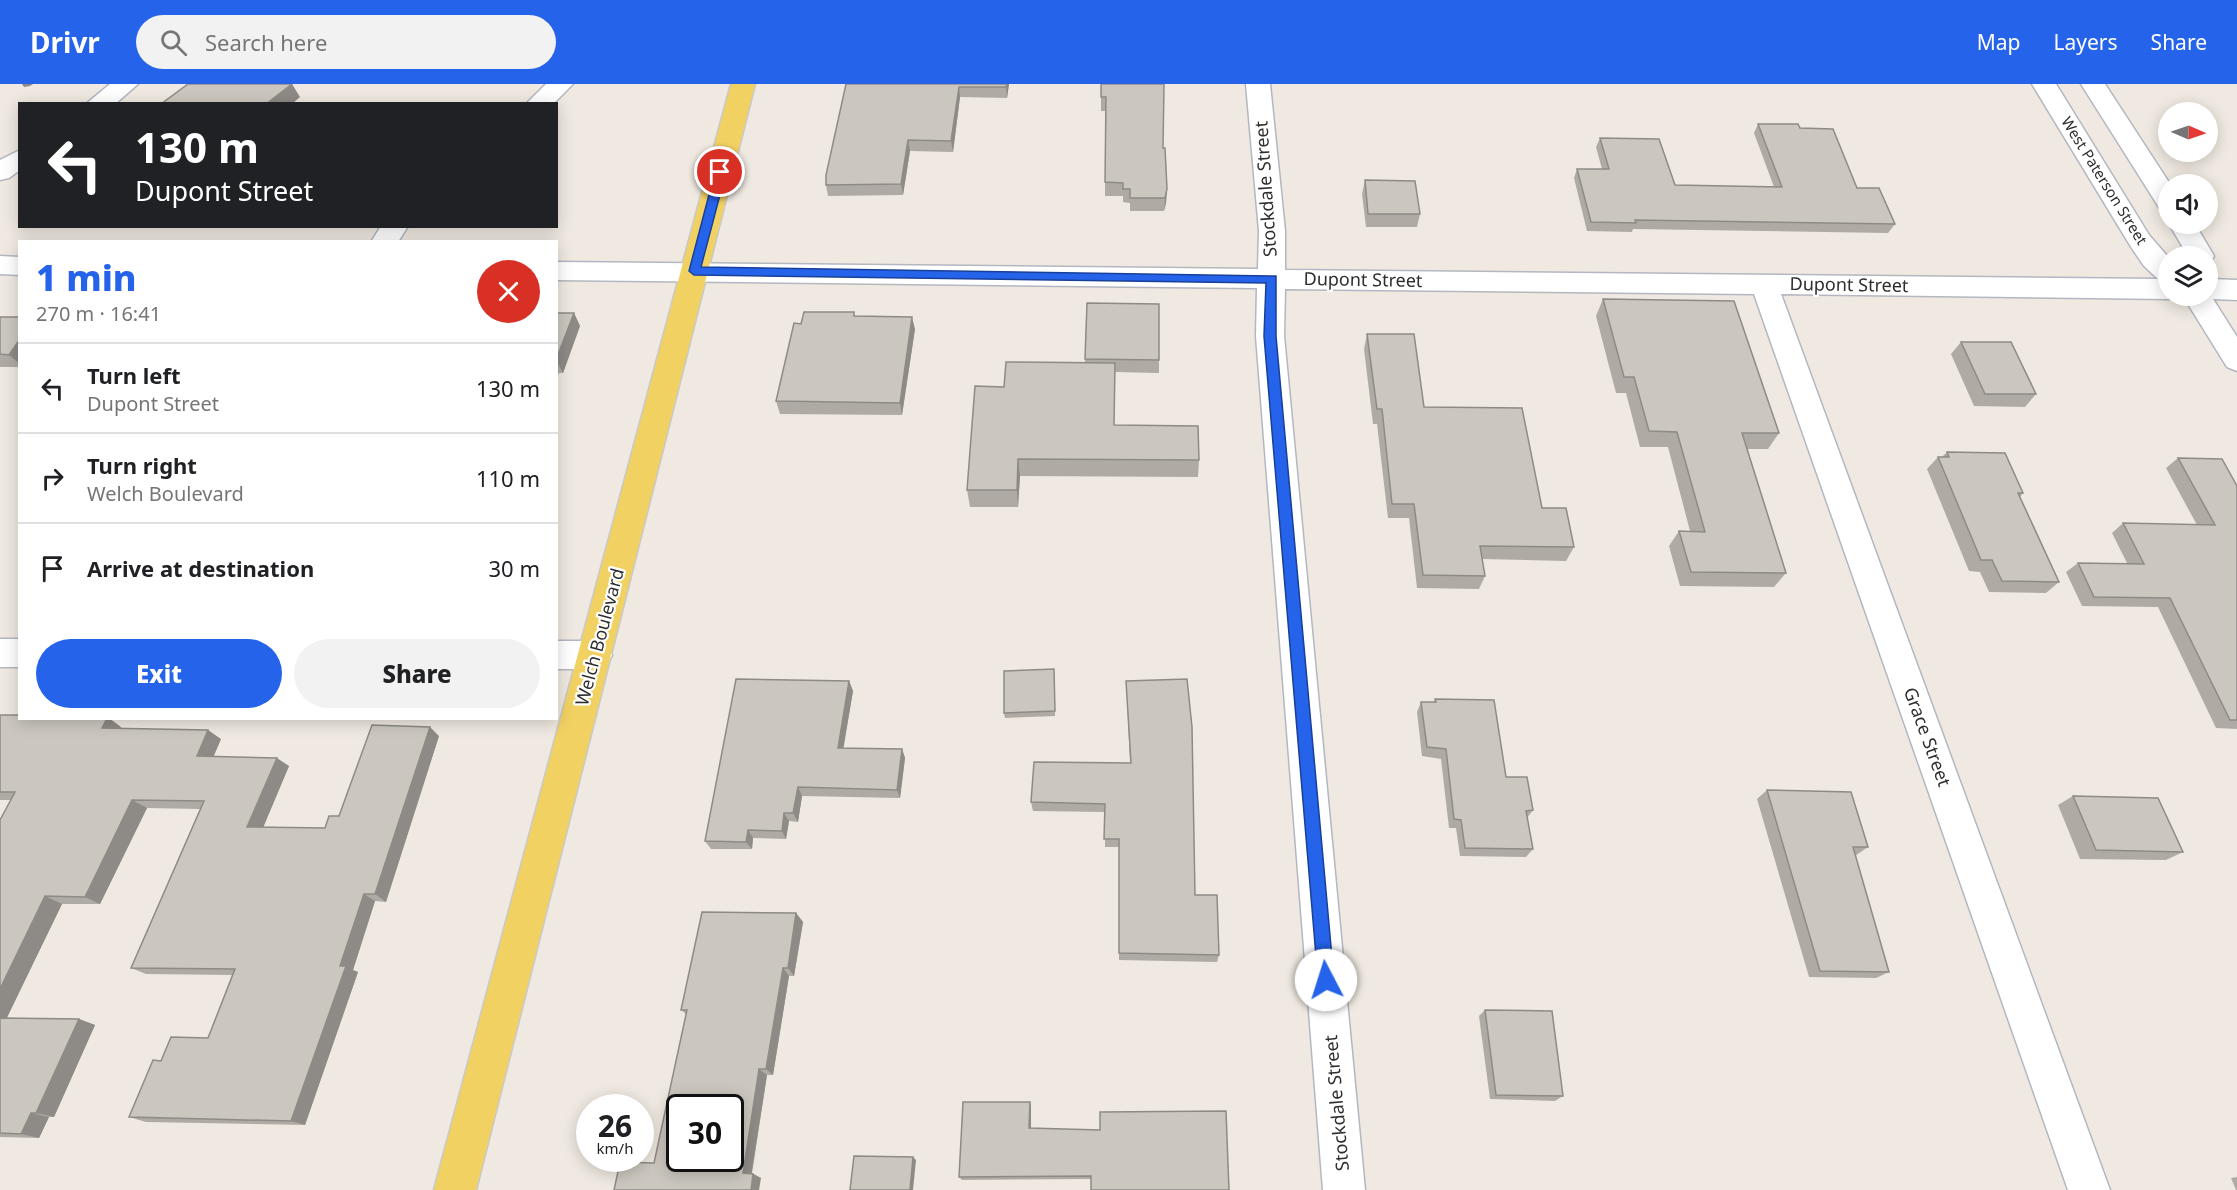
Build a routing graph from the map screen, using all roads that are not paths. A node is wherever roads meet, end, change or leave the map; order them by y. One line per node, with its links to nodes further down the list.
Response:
1 (126, 84): 7 (street)
2 (561, 84): 8 (street)
3 (743, 84): 16 (main road, Welch Boulevard)
4 (1258, 84): 17 (street, Stockdale Street)
5 (2044, 84): 12 (street, West Paterson Street)
6 (2093, 84): 11 (street)
7 (101, 102)
8 (540, 102)
9 (18, 159): 10 (street)
10 (0, 172)
11 (2158, 186)
12 (2158, 264)
13 (0, 265): 14 (street)
14 (18, 266)
15 (558, 271): 16 (street, Dupont Street)
16 (694, 271): 17 (street, Dupont Street); 27 (main road, Welch Boulevard)
17 (1272, 279): 18 (street, Dupont Street); 29 (street, Stockdale Street)
18 (1764, 284): 19 (street, Dupont Street); 30 (street, Grace Street)
19 (2158, 289)
20 (2218, 289): 21 (street)
21 (2237, 290)
22 (2204, 306): 23 (street)
23 (2237, 360)
24 (0, 653): 25 (street)
25 (18, 653)
26 (558, 655): 27 (street)
27 (595, 655): 28 (main road, Welch Boulevard)
28 (455, 1190)
29 (1344, 1190)
30 (2089, 1190)

